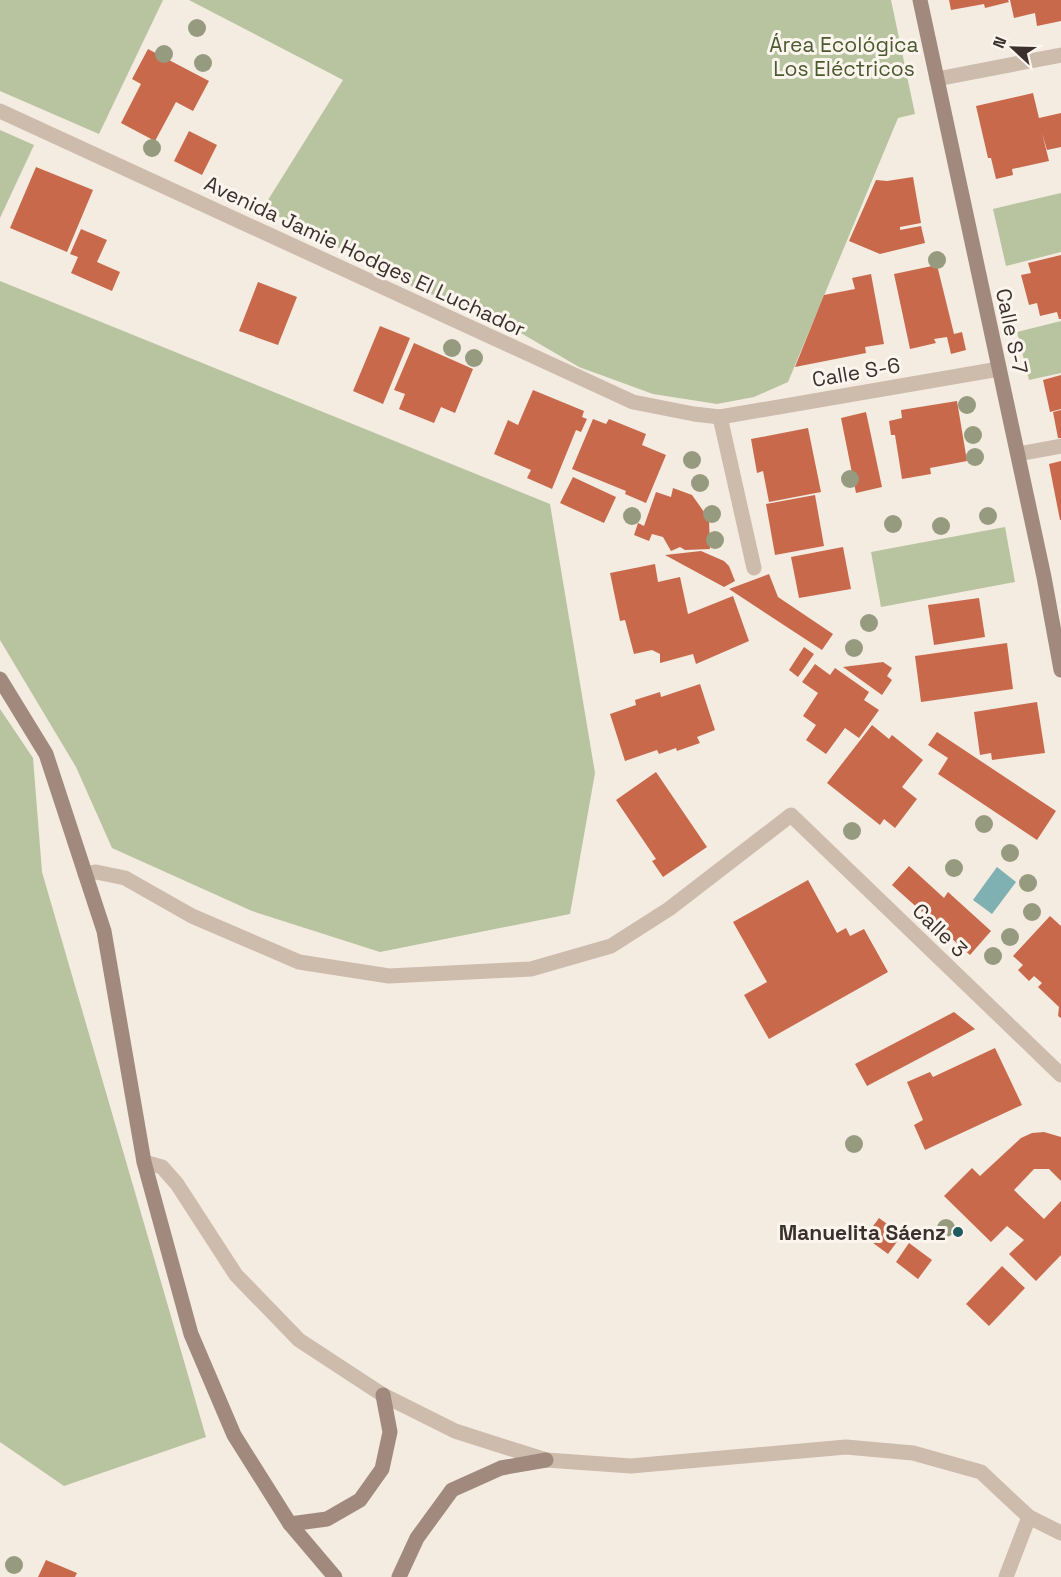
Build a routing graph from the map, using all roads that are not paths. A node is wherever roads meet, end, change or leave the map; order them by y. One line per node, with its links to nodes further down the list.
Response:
1 (920, 0): 3 (street, Calle S-7)
2 (1061, 55): 3 (street)
3 (937, 79): 5 (street, Calle S-7)
4 (0, 111): 6 (street, Avenida Jamie Hodges El Luchador)
5 (999, 369): 6 (street, Calle S-6); 8 (street, Calle S-7)
6 (720, 417): 9 (street)
7 (1061, 446): 8 (street)
8 (1018, 454): 10 (street, Calle S-7)
9 (754, 568)
10 (1061, 670)
11 (0, 679): 12 (street)
12 (85, 874): 13 (street, Calle 3); 14 (street)
13 (1061, 1075)
14 (144, 1162): 15 (street); 18 (street)
15 (383, 1395): 16 (street); 18 (street)
16 (546, 1460): 17 (street); 21 (street)
17 (1029, 1517): 19 (street); 22 (street)
18 (290, 1524): 20 (street)
19 (1061, 1533)
20 (335, 1577)
21 (399, 1577)
22 (1006, 1577)

